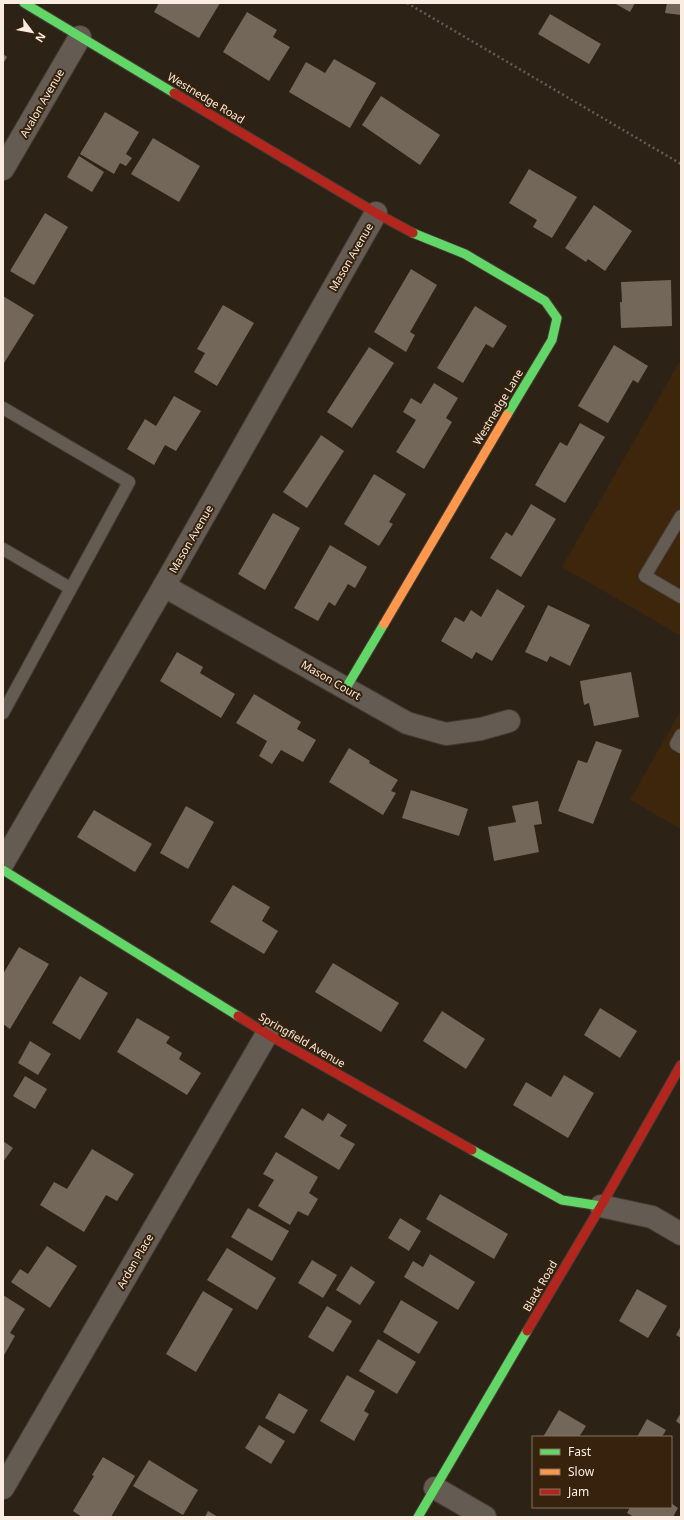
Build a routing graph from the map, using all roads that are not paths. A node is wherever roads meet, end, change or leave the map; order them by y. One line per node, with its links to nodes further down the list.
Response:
1 (24, 3): 2 (street, Westnedge Road)
2 (80, 37): 3 (street, Avalon Avenue); 4 (street, Westnedge Road)
3 (3, 169)
4 (376, 213): 8 (street, Mason Avenue); 11 (street, Westnedge Lane)
5 (3, 408): 9 (lane)
6 (681, 516): 10 (lane)
7 (3, 549): 9 (lane)
8 (164, 586): 11 (street, Mason Court); 16 (street, Mason Avenue)
9 (70, 588): 12 (lane)
10 (681, 597)
11 (346, 688): 13 (street, Mason Court)
12 (3, 712)
13 (509, 720)
14 (681, 735): 15 (lane)
15 (681, 747)
16 (3, 863)
17 (3, 870): 18 (street, Springfield Avenue)
18 (267, 1034): 20 (street, Springfield Avenue); 22 (street, Arden Place)
19 (681, 1065): 20 (street, Black Road)
20 (601, 1206): 21 (street); 23 (street, Black Road)
21 (681, 1234)
22 (3, 1488)
23 (435, 1488): 24 (street, Black Road); 25 (street)
24 (418, 1517)
25 (485, 1517)

